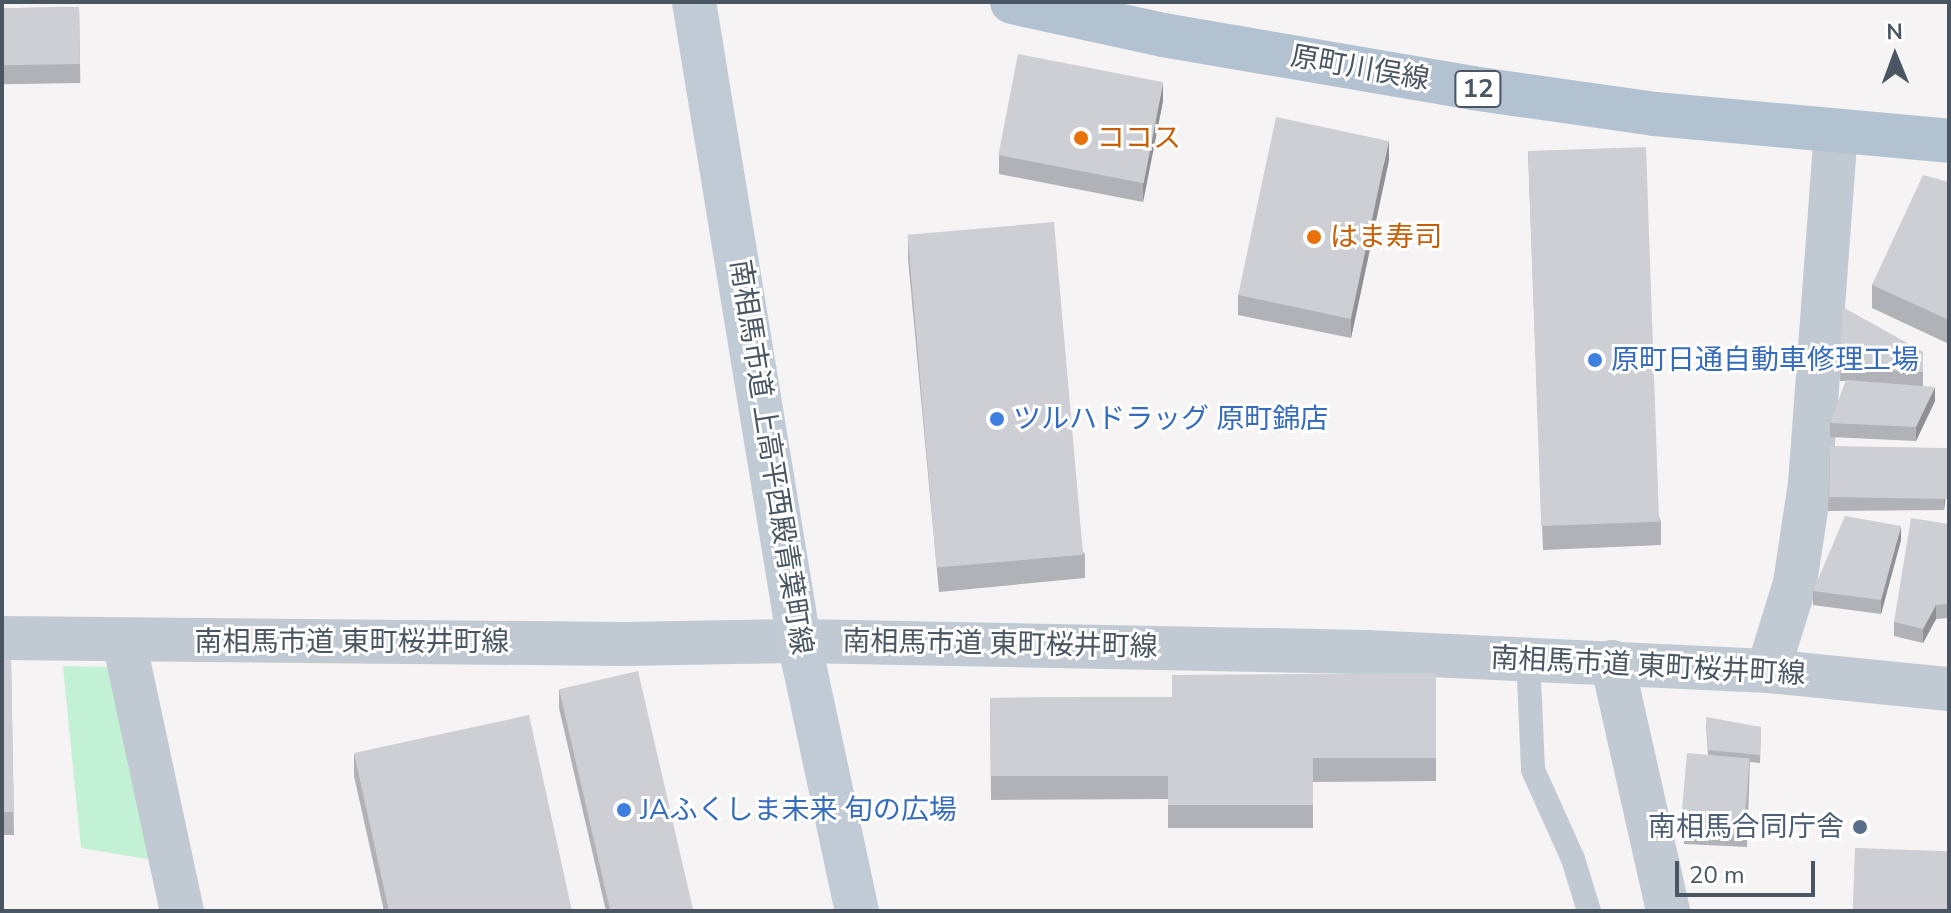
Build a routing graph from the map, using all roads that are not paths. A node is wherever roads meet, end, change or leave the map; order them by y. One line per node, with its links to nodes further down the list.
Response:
1 (694, 2): 7 (street, 南相馬市道 上高平西殿青葉町線)
2 (1012, 2): 3 (main road, 原町川俣線 / 12)
3 (1836, 131): 4 (main road, 原町川俣線 / 12); 10 (street)
4 (1949, 141)
5 (2, 638): 6 (street, 南相馬市道 東町桜井町線)
6 (124, 641): 7 (street, 南相馬市道 東町桜井町線); 12 (street)
7 (799, 641): 8 (street, 南相馬市道 東町桜井町線); 13 (street, 南相馬市道 上高平西殿青葉町線)
8 (1528, 658): 9 (street, 南相馬市道 東町桜井町線); 14 (lane)
9 (1612, 662): 10 (street, 南相馬市道 東町桜井町線); 15 (street)
10 (1768, 671): 11 (street, 南相馬市道 東町桜井町線)
11 (1949, 689)
12 (182, 911)
13 (857, 911)
14 (1589, 911)
15 (1668, 911)

